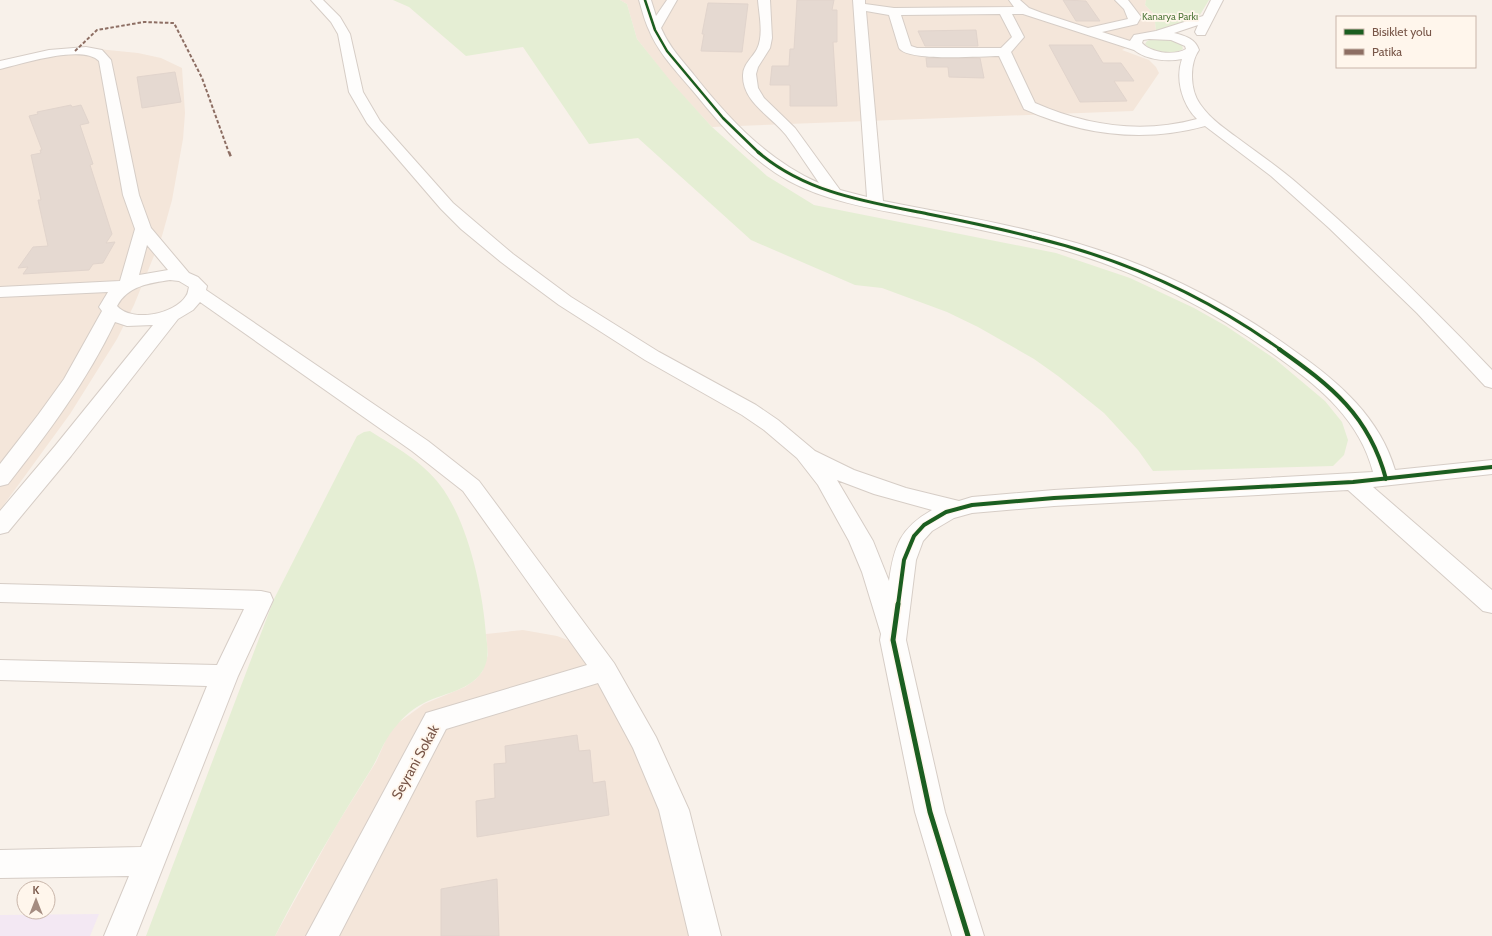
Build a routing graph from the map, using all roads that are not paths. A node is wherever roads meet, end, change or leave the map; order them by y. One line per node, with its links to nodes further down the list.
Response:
1 (317, 0): 32 (street)
2 (645, 0): 7 (street); 13 (street)
3 (764, 0): 23 (street)
4 (1014, 0): 10 (street)
5 (1122, 0): 14 (street)
6 (1217, 0): 12 (street)
7 (674, 1): 13 (street)
8 (859, 3): 11 (street); 24 (street)
9 (1004, 10): 10 (street); 11 (street); 18 (street)
10 (1025, 10): 14 (street)
11 (894, 12): 18 (street)
12 (1208, 18): 15 (street); 17 (street)
13 (654, 30): 23 (street)
14 (1091, 33): 16 (street)
15 (1157, 35): 16 (street); 17 (street)
16 (1140, 42): 19 (street)
17 (1192, 50): 19 (street); 21 (street)
18 (1004, 52): 22 (street)
19 (1154, 54): 21 (street)
20 (0, 65): 25 (street)
21 (1185, 75): 22 (street)
22 (1207, 121): 31 (street)
23 (834, 193): 24 (street)
24 (875, 202): 35 (street)
25 (143, 230): 26 (street); 27 (street)
26 (191, 285): 27 (street); 30 (street); 43 (street)
27 (127, 286): 28 (street); 29 (street)
28 (0, 292)
29 (110, 313): 30 (street); 34 (street)
30 (171, 315): 38 (street)
31 (1492, 382)
32 (805, 453): 37 (street); 41 (street)
33 (1492, 467): 35 (street)
34 (0, 479)
35 (1386, 479): 36 (street)
36 (1353, 482): 37 (street); 40 (street)
37 (958, 508): 41 (street)
38 (0, 526)
39 (0, 593): 44 (street)
40 (1492, 604)
41 (893, 640): 50 (street)
42 (0, 670): 44 (street)
43 (605, 670): 48 (street, Seyrani Sokak); 49 (street)
44 (225, 676): 45 (street)
45 (151, 861): 46 (street); 47 (street)
46 (0, 864)
47 (120, 936)
48 (322, 936)
49 (705, 936)
50 (968, 936)

